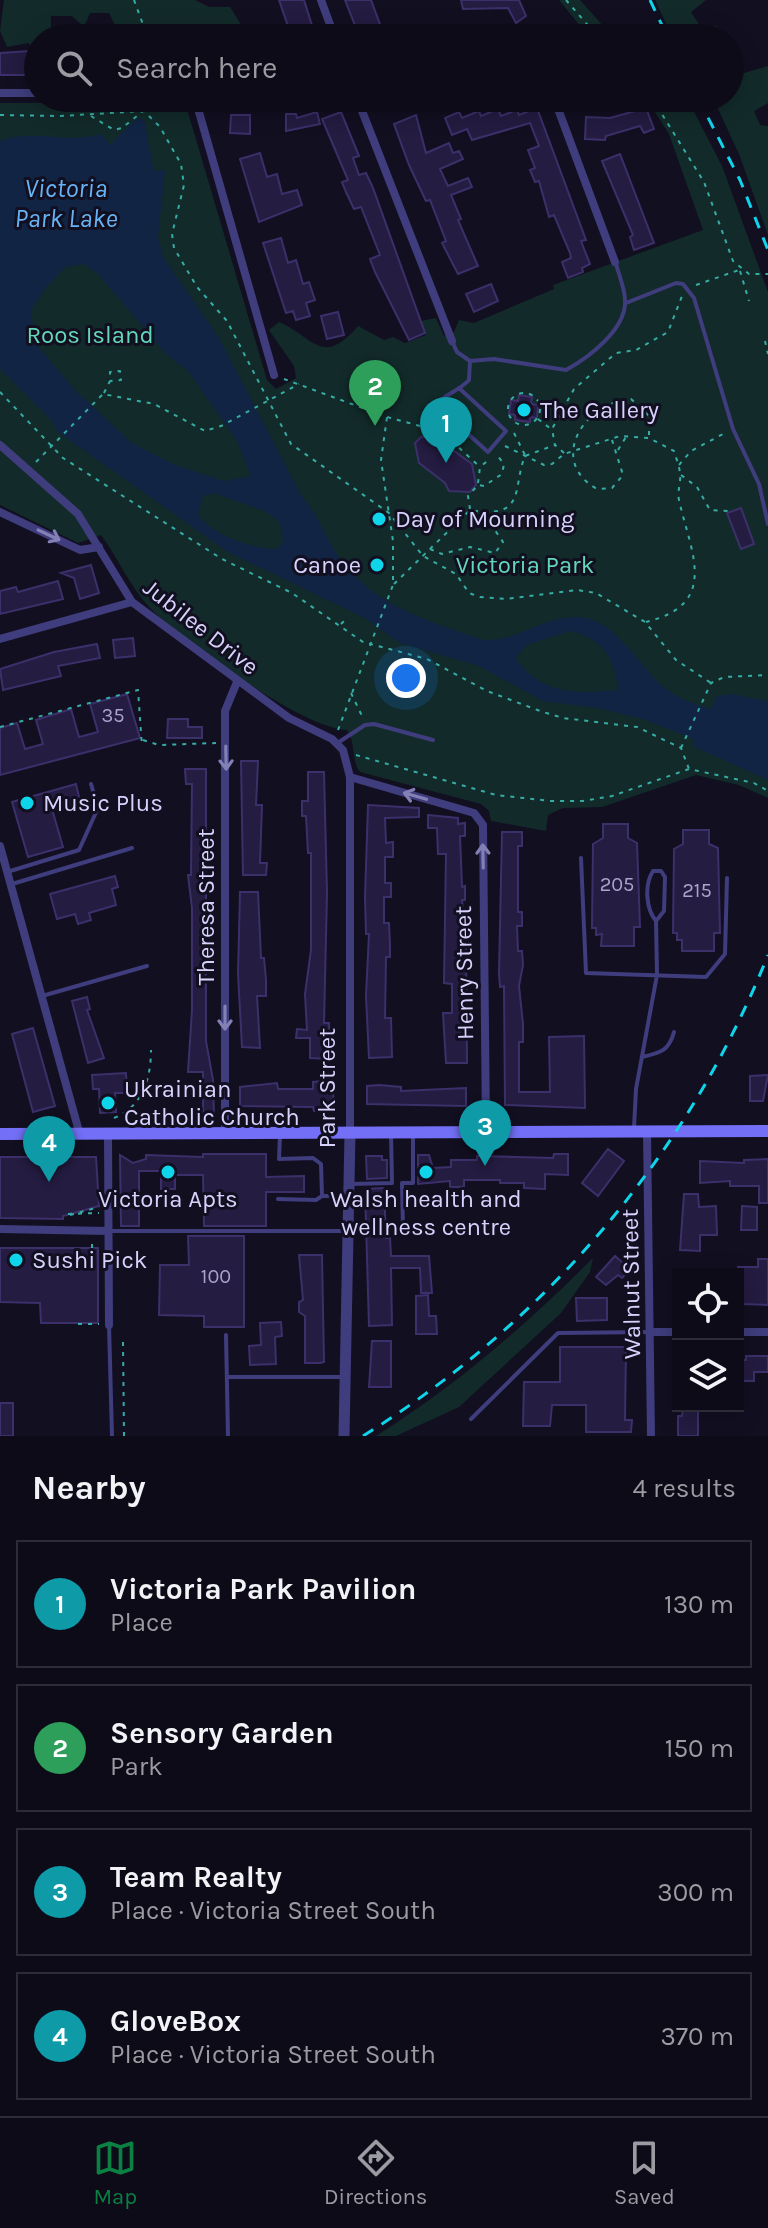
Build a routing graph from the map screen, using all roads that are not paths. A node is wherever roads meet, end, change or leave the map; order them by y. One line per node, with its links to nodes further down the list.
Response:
1 (321, 0): 2 (street)
2 (330, 24)
3 (0, 93): 4 (street)
4 (24, 93)
5 (199, 112): 12 (street)
6 (362, 112): 10 (street)
7 (559, 112): 8 (street)
8 (615, 262): 9 (lane)
9 (626, 303): 11 (lane); 16 (lane)
10 (452, 341): 11 (lane)
11 (470, 361): 13 (lane)
12 (274, 375)
13 (460, 389): 13 (lane)
14 (0, 445): 17 (street, Jubilee Drive)
15 (0, 512): 17 (street, one-way to 17)
16 (768, 524)
17 (99, 547): 18 (street, Jubilee Drive)
18 (132, 602): 19 (street); 20 (street, Jubilee Drive)
19 (0, 639)
20 (237, 682): 22 (street, Jubilee Drive); 44 (street, Theresa Street, one-way to 44)
21 (433, 740): 22 (lane)
22 (337, 744): 23 (street, Park Street)
23 (350, 777): 37 (street, Henry Street, one-way to 23); 41 (street, Park Street)
24 (91, 784): 28 (lane)
25 (0, 846): 28 (street)
26 (132, 848): 30 (lane)
27 (581, 858): 33 (lane)
28 (7, 872): 30 (street)
29 (727, 878): 33 (lane)
30 (11, 884): 34 (street)
31 (656, 921): 31 (lane); 33 (lane)
32 (147, 966): 34 (lane)
33 (657, 975): 36 (lane)
34 (42, 996): 46 (street)
35 (674, 1032): 36 (lane)
36 (642, 1057): 38 (lane)
37 (486, 1130): 38 (main road); 40 (main road)
38 (641, 1131): 39 (main road); 58 (street, Walnut Street)
39 (768, 1131)
40 (413, 1132): 42 (main road); 49 (lane)
41 (350, 1133): 42 (main road); 45 (main road); 50 (street, Park Street)
42 (391, 1133): 48 (lane)
43 (0, 1134): 46 (main road)
44 (225, 1134): 45 (main road); 47 (main road)
45 (280, 1134): 51 (lane)
46 (80, 1135): 47 (main road)
47 (108, 1135): 55 (street)
48 (392, 1183): 49 (lane); 50 (lane)
49 (402, 1183): 53 (lane)
50 (348, 1190): 51 (lane); 56 (street, Park Street)
51 (322, 1196): 52 (lane)
52 (278, 1199)
53 (403, 1228)
54 (0, 1229): 55 (street)
55 (108, 1231): 56 (lane); 57 (street)
56 (347, 1231): 64 (street, Park Street)
57 (107, 1324): 66 (lane)
58 (653, 1332): 59 (street); 65 (lane); 69 (street, Walnut Street)
59 (672, 1332)
60 (744, 1332): 61 (street)
61 (768, 1332)
62 (226, 1335): 63 (lane)
63 (227, 1377): 64 (lane); 67 (lane)
64 (346, 1377): 68 (street, Park Street)
65 (471, 1419)
66 (112, 1436)
67 (228, 1436)
68 (344, 1436)
69 (651, 1436)

